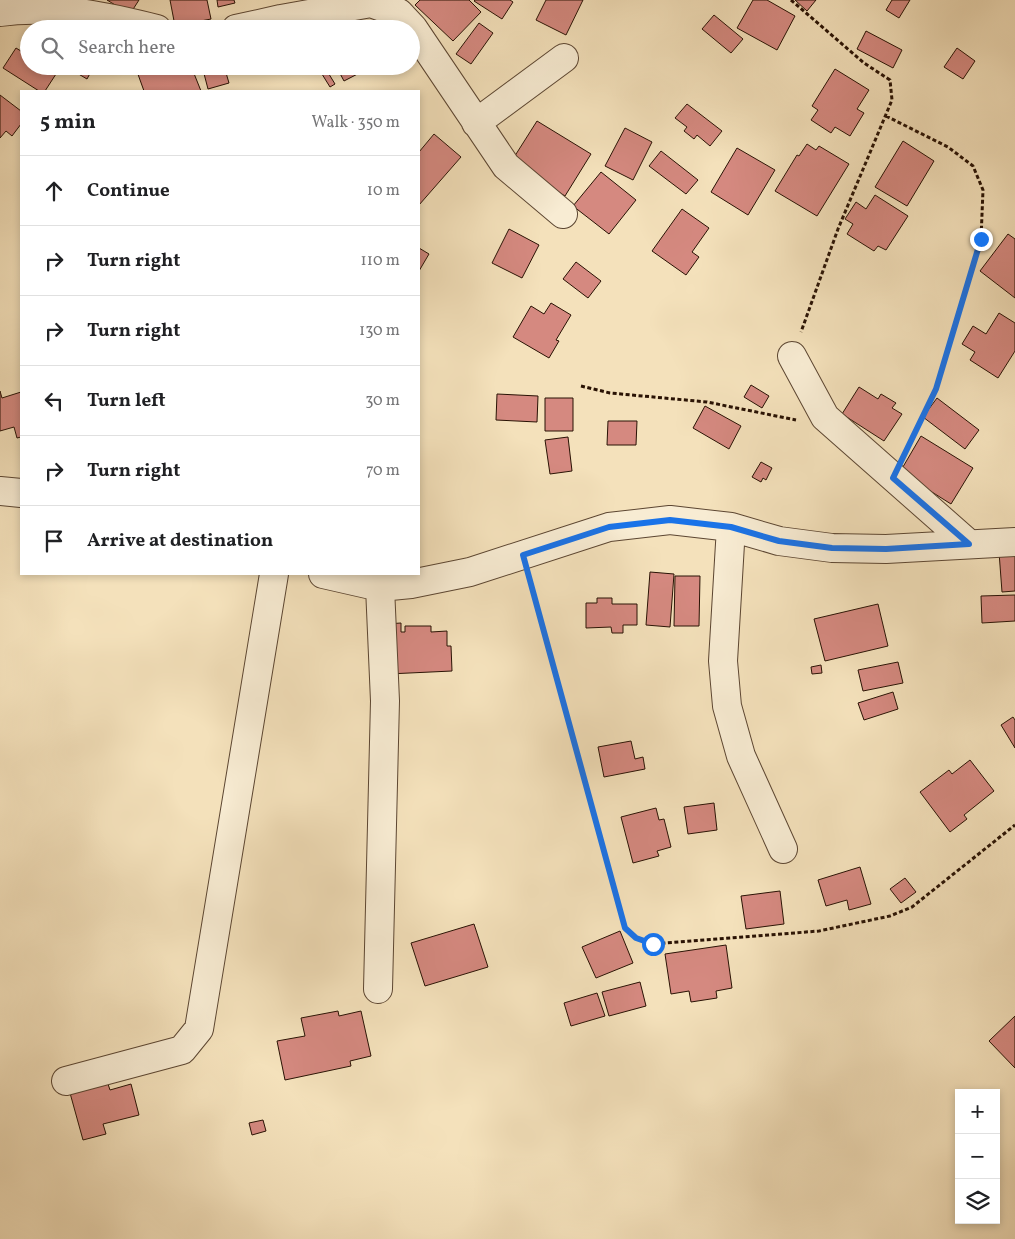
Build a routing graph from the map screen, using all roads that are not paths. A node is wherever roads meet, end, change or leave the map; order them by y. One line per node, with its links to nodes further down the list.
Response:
1 (0, 12): 2 (street)
2 (116, 20)
3 (282, 20): 4 (street)
4 (406, 20)
5 (420, 39): 7 (street)
6 (564, 58): 7 (street)
7 (476, 123): 8 (street)
8 (563, 214)
9 (792, 356): 14 (street)
10 (0, 491): 11 (street)
11 (20, 493)
12 (731, 527): 14 (street); 17 (street); 18 (street)
13 (1015, 542): 14 (street)
14 (969, 544)
15 (274, 575): 20 (street)
16 (328, 575): 17 (street)
17 (380, 587): 19 (street)
18 (783, 849)
19 (378, 989)
20 (66, 1081)

